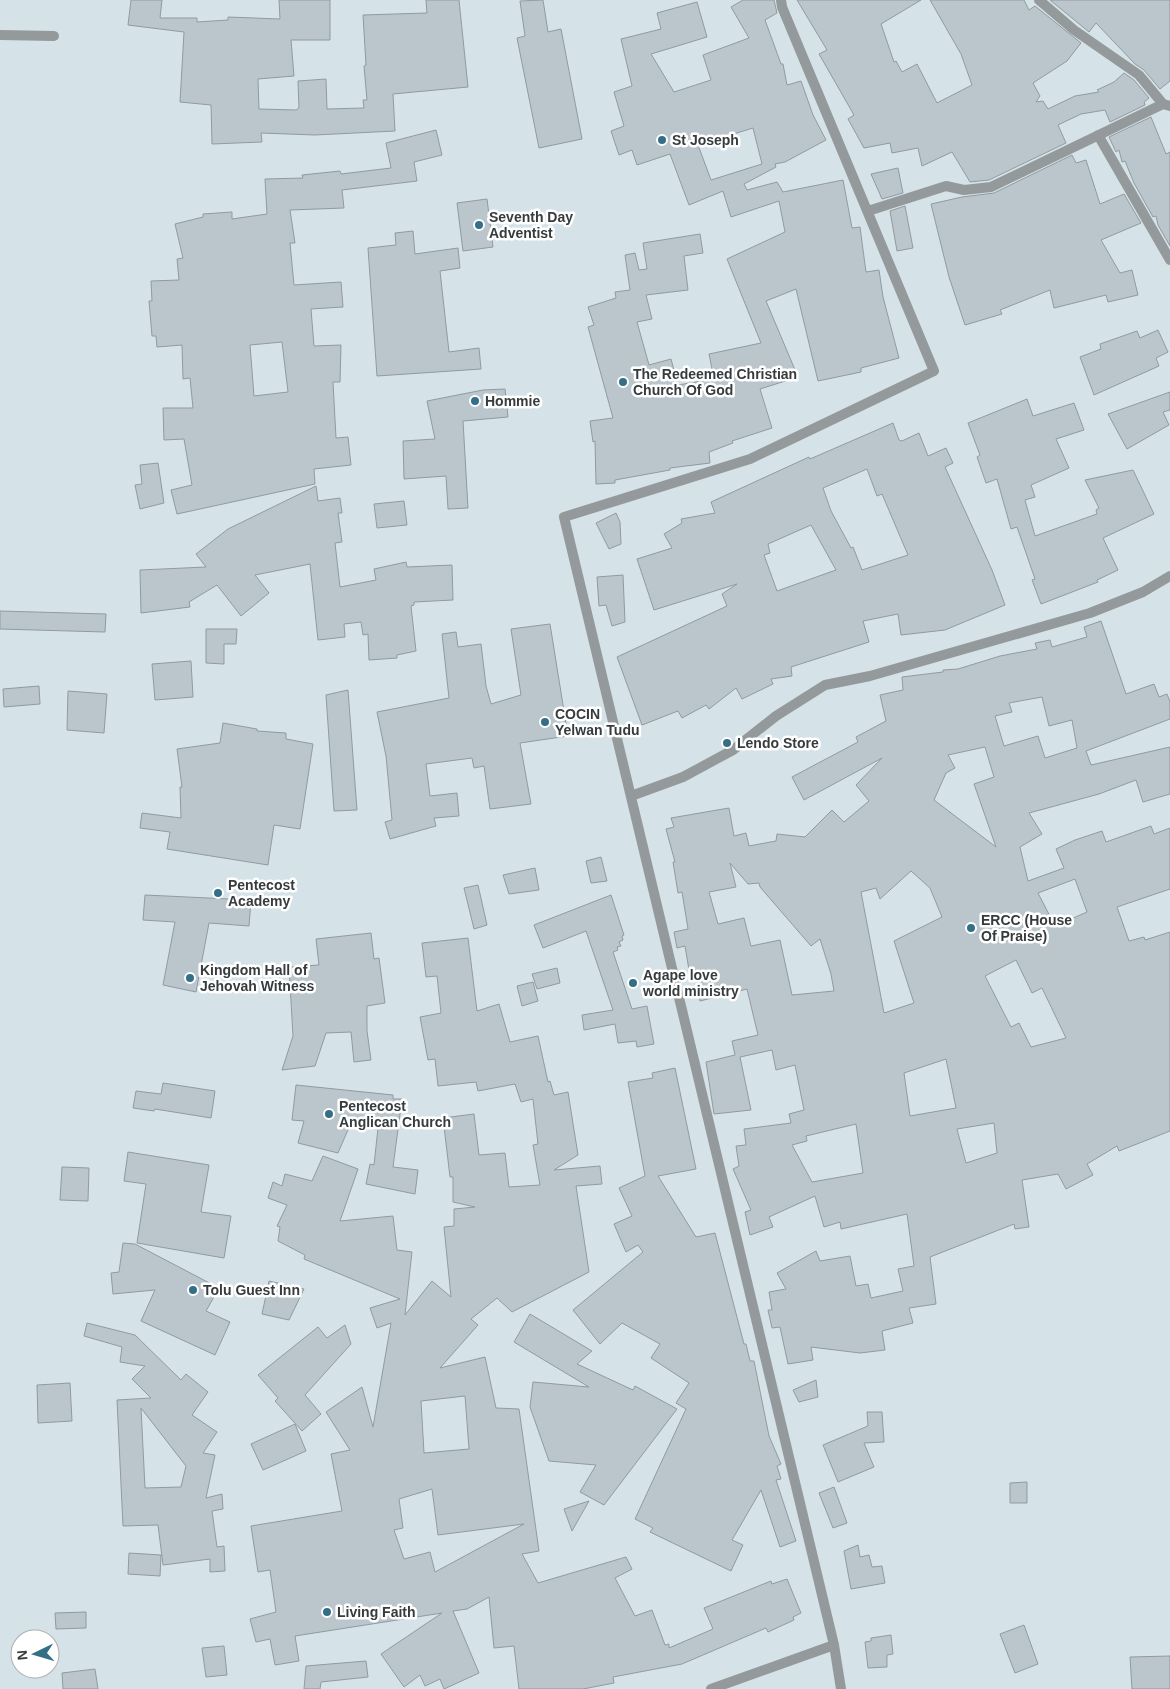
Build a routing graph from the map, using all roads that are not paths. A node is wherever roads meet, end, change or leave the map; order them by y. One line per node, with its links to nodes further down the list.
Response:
1 (781, 0): 7 (street)
2 (1038, 0): 5 (street)
3 (0, 35): 4 (street)
4 (54, 36)
5 (1166, 105): 6 (street)
6 (1098, 136): 7 (street); 8 (street)
7 (868, 211): 10 (street)
8 (1170, 260)
9 (1170, 576): 10 (street)
10 (631, 796): 11 (street)
11 (834, 1645): 12 (street); 13 (street)
12 (711, 1689)
13 (842, 1689)

